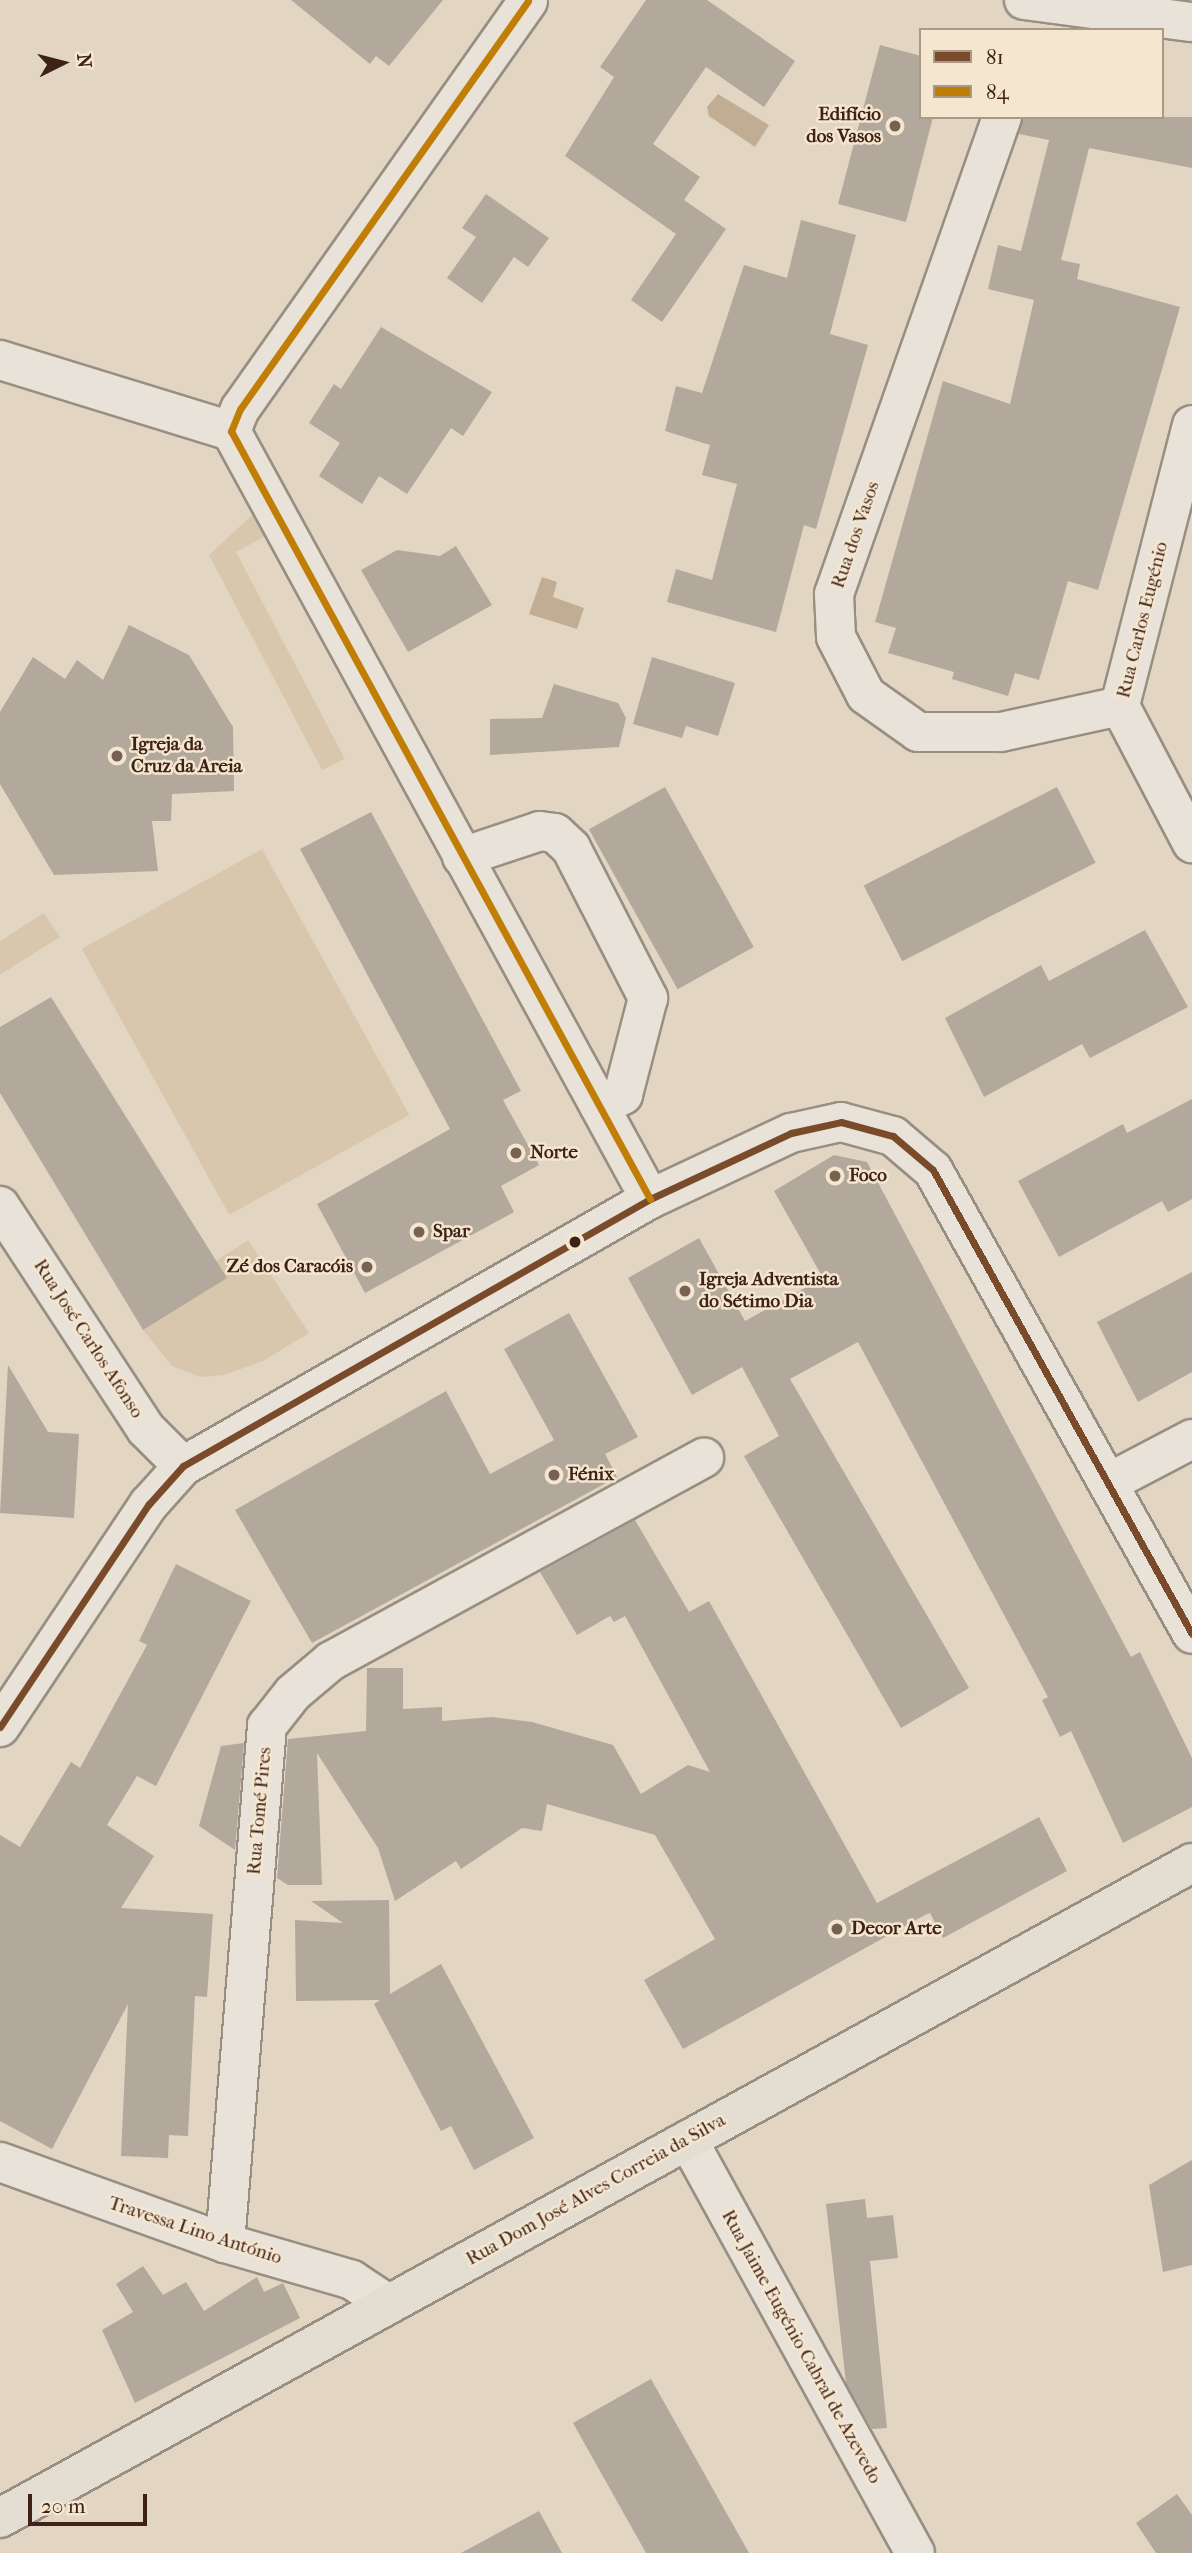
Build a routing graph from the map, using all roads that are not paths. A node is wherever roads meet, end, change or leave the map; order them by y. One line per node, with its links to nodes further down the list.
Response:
1 (528, 1): 7 (street)
2 (1032, 11): 3 (street)
3 (1192, 22)
4 (1001, 119): 8 (street, Rua dos Vasos)
5 (0, 360): 7 (street)
6 (1192, 425): 8 (street, Rua Carlos Eugénio)
7 (231, 431): 10 (street)
8 (1121, 706): 9 (street, Rua Carlos Eugénio)
9 (1192, 844)
10 (462, 857): 11 (street); 11 (street)
11 (599, 1106): 12 (street)
12 (650, 1199): 16 (street); 17 (street)
13 (0, 1206): 16 (street, Rua José Carlos Afonso)
14 (1192, 1439): 17 (street)
15 (704, 1458): 23 (street, Rua Tomé Pires)
16 (184, 1466): 19 (street)
17 (1108, 1483): 18 (street)
18 (1192, 1634)
19 (0, 1727)
20 (1192, 1863): 21 (main road, Rua Dom José Alves Correia da Silva)
21 (688, 2140): 24 (main road, Rua Dom José Alves Correia da Silva); 26 (street, Rua Jaime Eugénio Cabral de Azevedo)
22 (0, 2162): 23 (street, Travessa Lino António)
23 (225, 2244): 24 (street, Travessa Lino António)
24 (388, 2304): 25 (main road, Rua Dom José Alves Correia da Silva)
25 (0, 2518)
26 (915, 2553)

